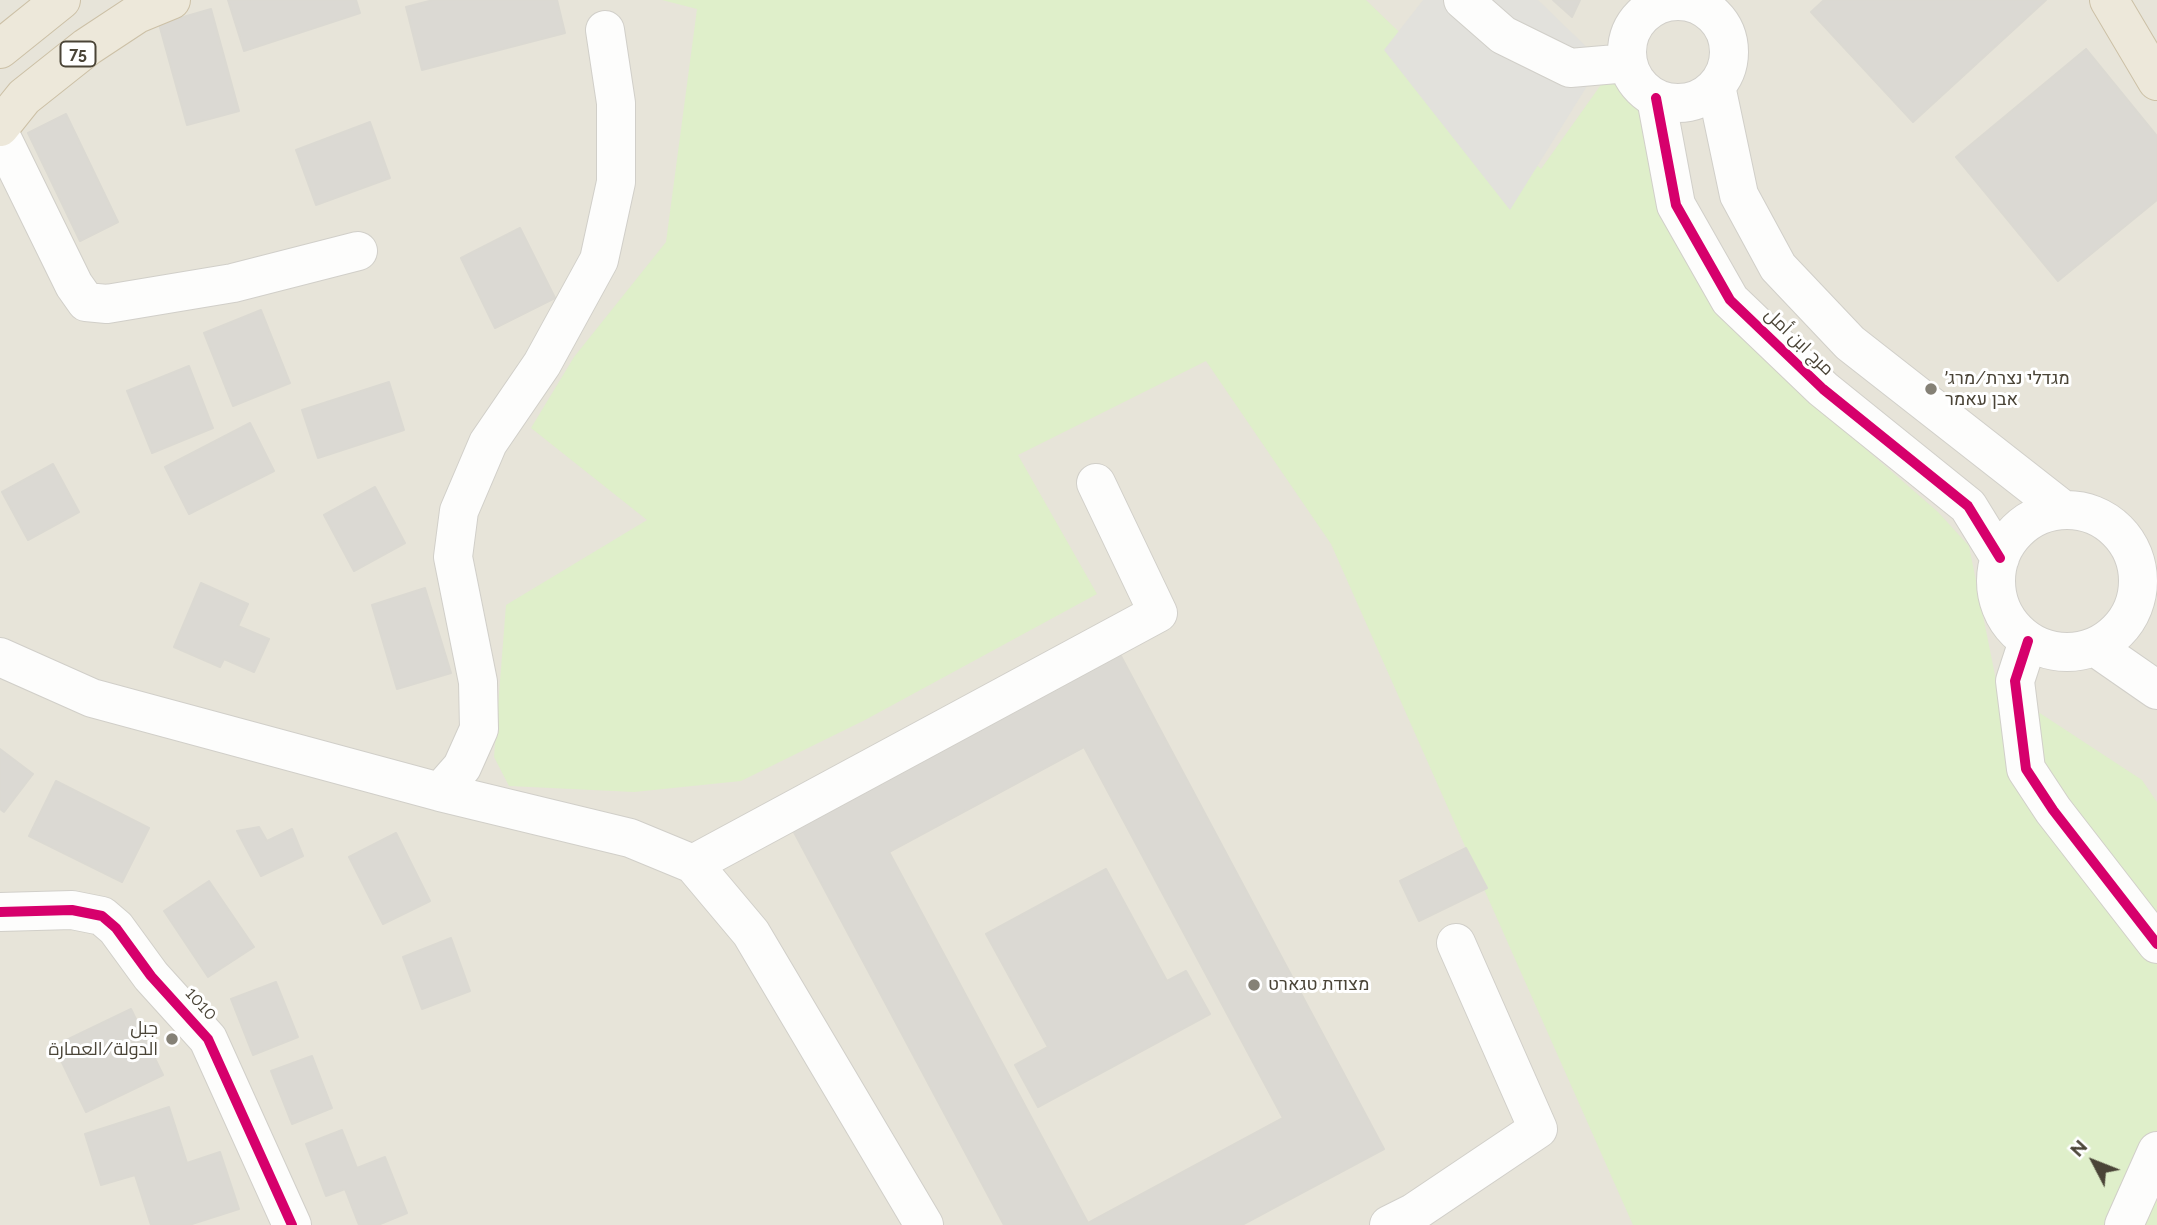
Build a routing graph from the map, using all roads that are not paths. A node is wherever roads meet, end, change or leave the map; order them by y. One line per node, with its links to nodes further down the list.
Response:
1 (61, 0): 8 (highway)
2 (171, 0): 13 (highway, 75)
3 (1463, 0): 9 (street)
4 (2109, 0): 10 (highway)
5 (1650, 5): 6 (street); 9 (street)
6 (1713, 8): 11 (street)
7 (605, 30): 24 (street)
8 (0, 48)
9 (1629, 63): 12 (street)
10 (2157, 81)
11 (1716, 86): 12 (street); 17 (street, مرج ابن أمل)
12 (1656, 98): 18 (street, مرج ابن أمل)
13 (0, 127)
14 (0, 134): 15 (street)
15 (358, 251)
16 (1096, 483): 25 (street)
17 (2062, 509): 18 (street); 19 (street)
18 (2000, 558): 20 (street)
19 (2148, 593): 21 (street)
20 (2028, 641): 21 (street); 28 (street)
21 (2095, 647): 23 (street)
22 (0, 657): 24 (street)
23 (2157, 690)
24 (440, 792): 25 (street)
25 (692, 864): 31 (street)
26 (0, 912): 30 (street, 1010)
27 (1456, 943): 32 (street)
28 (2157, 944)
29 (2157, 1151): 33 (street)
30 (292, 1225)
31 (924, 1225)
32 (1389, 1225)
33 (2124, 1225)

